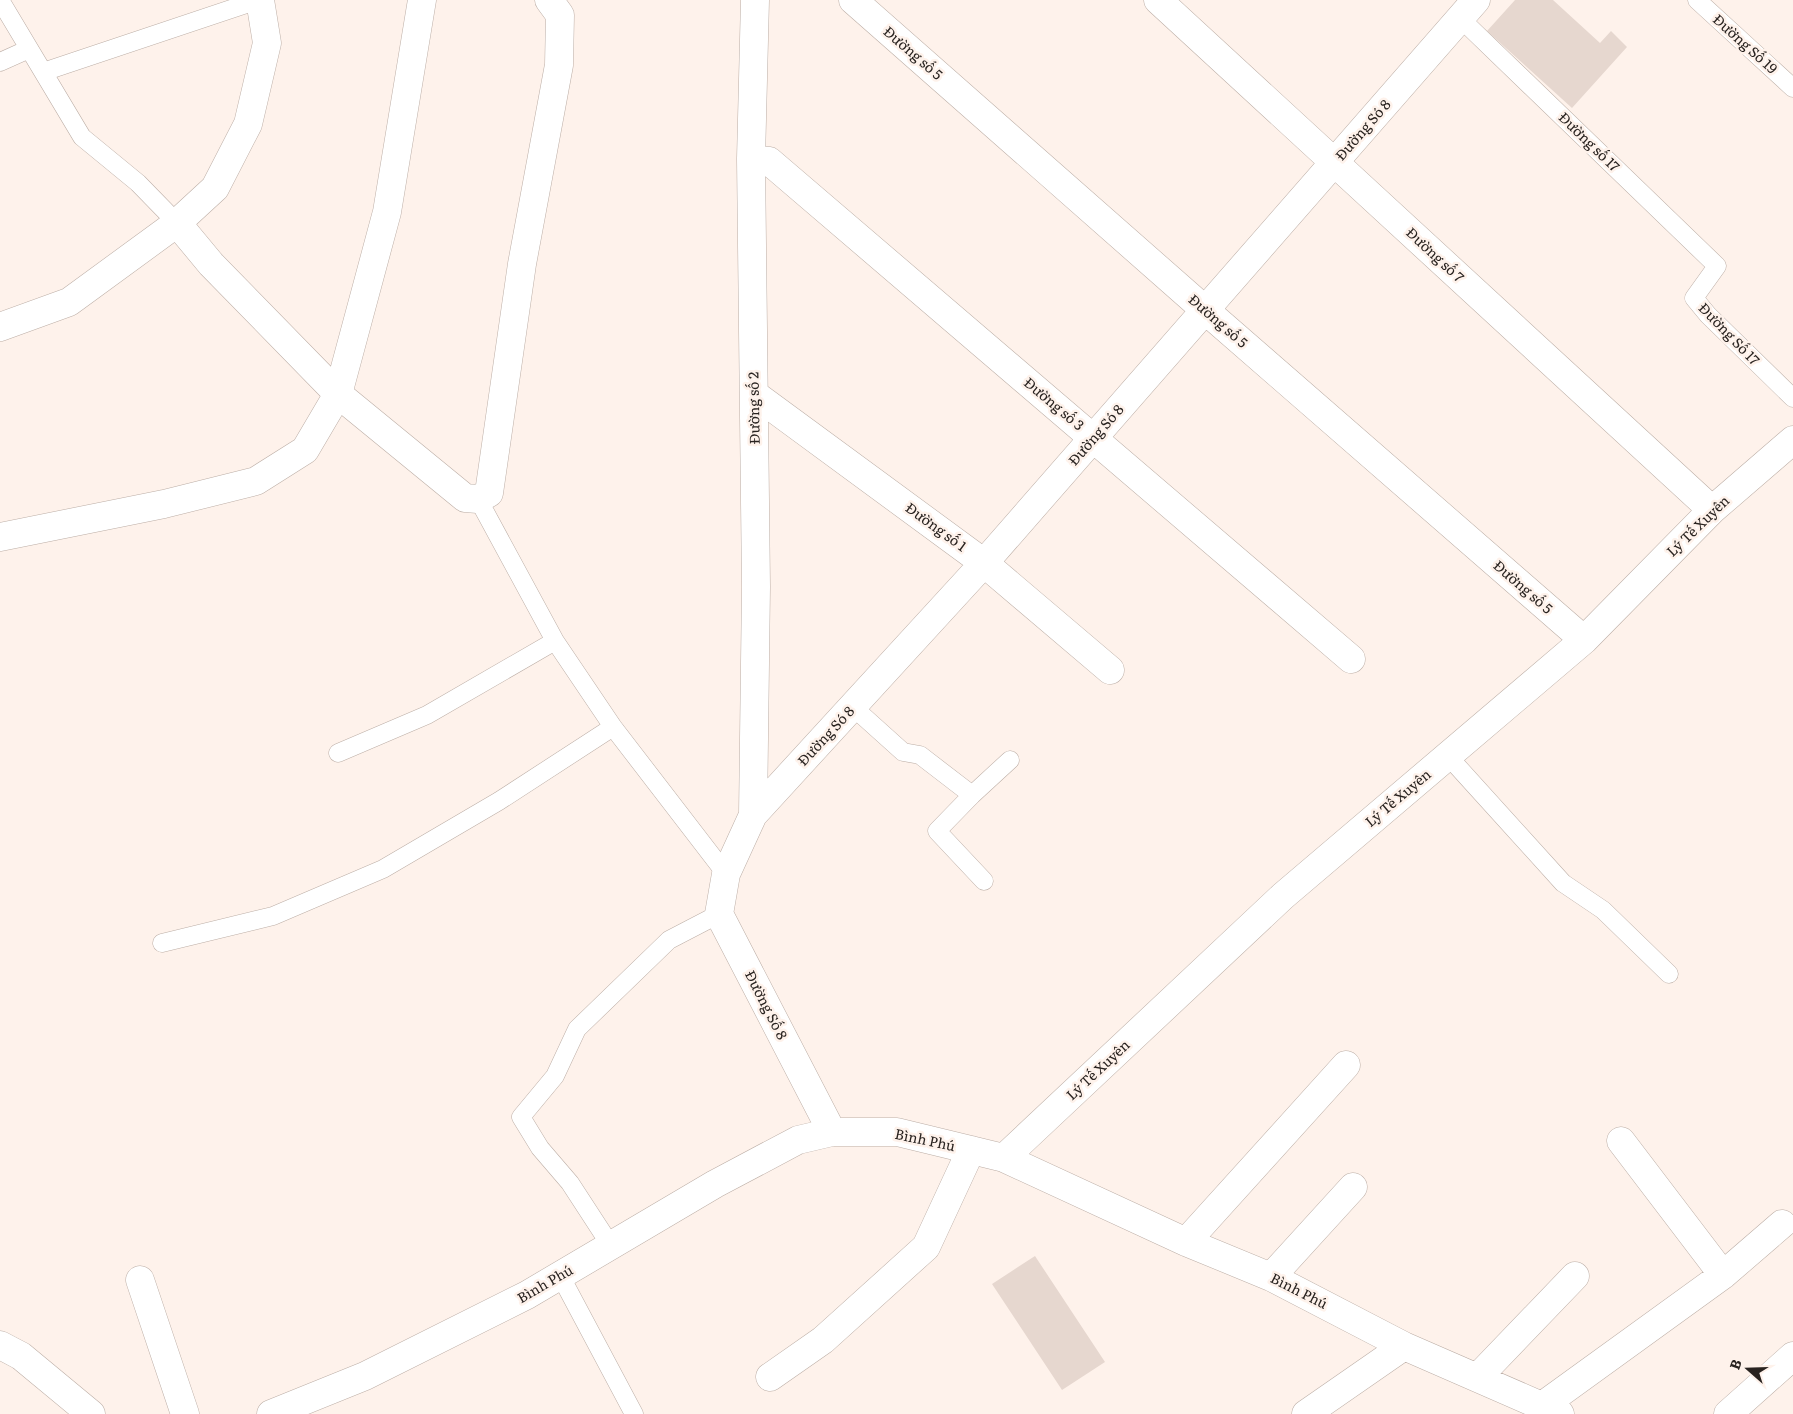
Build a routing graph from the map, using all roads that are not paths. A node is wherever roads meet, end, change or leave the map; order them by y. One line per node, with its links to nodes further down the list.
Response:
1 (0, 0): 10 (lane)
2 (259, 0): 12 (lane); 16 (street)
3 (422, 0): 20 (street)
4 (549, 0): 25 (street)
5 (755, 0): 14 (street, Đường số 2)
6 (853, 0): 18 (street, Đường số 5)
7 (1158, 0): 15 (street, Đường số 7)
8 (1697, 0): 13 (lane, Đường Số 19)
9 (1468, 9): 15 (street, Đường Só 8); 17 (lane, Đường số 17)
10 (30, 49): 11 (lane); 12 (lane)
11 (0, 62)
12 (43, 72): 16 (lane)
13 (1793, 88)
14 (751, 159): 21 (street, Đường số 2); 23 (street, Đường số 3)
15 (1334, 163): 18 (street, Đường Só 8); 26 (street, Đường số 7)
16 (177, 223): 19 (street); 20 (street)
17 (1717, 266): 22 (lane, Đường Số 17)
18 (1205, 310): 23 (street, Đường Só 8); 29 (street, Đường số 5)
19 (0, 327)
20 (338, 394): 25 (street); 27 (street)
21 (754, 394): 28 (street, Đường số 1); 39 (street, Đường số 2)
22 (1793, 398)
23 (1094, 438): 28 (street, Đường Só 8); 31 (street, Đường số 3)
24 (1793, 440): 26 (street, Lý Tế Xuyên)
25 (478, 500): 30 (lane)
26 (1712, 510): 29 (street, Lý Tế Xuyên)
27 (0, 536)
28 (984, 563): 32 (street, Đường số 1); 33 (street, Đường Só 8)
29 (1584, 640): 36 (street, Lý Tế Xuyên)
30 (555, 642): 34 (lane); 35 (lane)
31 (1351, 659)
32 (1110, 670)
33 (852, 707): 38 (lane); 39 (street, Đường Só 8)
34 (613, 727): 40 (lane); 43 (lane)
35 (338, 753)
36 (1448, 756): 44 (lane); 49 (street, Lý Tế Xuyên)
37 (1010, 760): 38 (lane)
38 (972, 795): 41 (lane)
39 (752, 815): 40 (street, Đường Só 8)
40 (726, 874): 42 (street)
41 (984, 881)
42 (719, 914): 46 (street, Đường Số 8); 53 (lane)
43 (162, 943)
44 (1669, 974)
45 (1346, 1066): 52 (street)
46 (832, 1132): 48 (street, Bình Phú); 53 (street, Bình Phú)
47 (1621, 1141): 54 (street)
48 (971, 1150): 49 (street, Bình Phú); 62 (street)
49 (1004, 1158): 52 (street, Bình Phú)
50 (1353, 1187): 57 (street)
51 (1782, 1224): 54 (street)
52 (1186, 1242): 57 (street, Bình Phú)
53 (611, 1246): 55 (street, Bình Phú)
54 (1723, 1275): 64 (street)
55 (560, 1276): 67 (street, Bình Phú); 68 (lane)
56 (1575, 1276): 63 (street)
57 (1271, 1277): 60 (street, Bình Phú)
58 (140, 1280): 66 (street)
59 (0, 1345): 65 (street)
60 (1404, 1346): 63 (street, Bình Phú); 69 (street)
61 (1793, 1356): 70 (street)
62 (770, 1377)
63 (1478, 1377): 64 (street, Bình Phú)
64 (1551, 1410)
65 (91, 1414)
66 (185, 1414)
67 (271, 1414)
68 (634, 1414)
69 (1306, 1414)
70 (1728, 1414)

